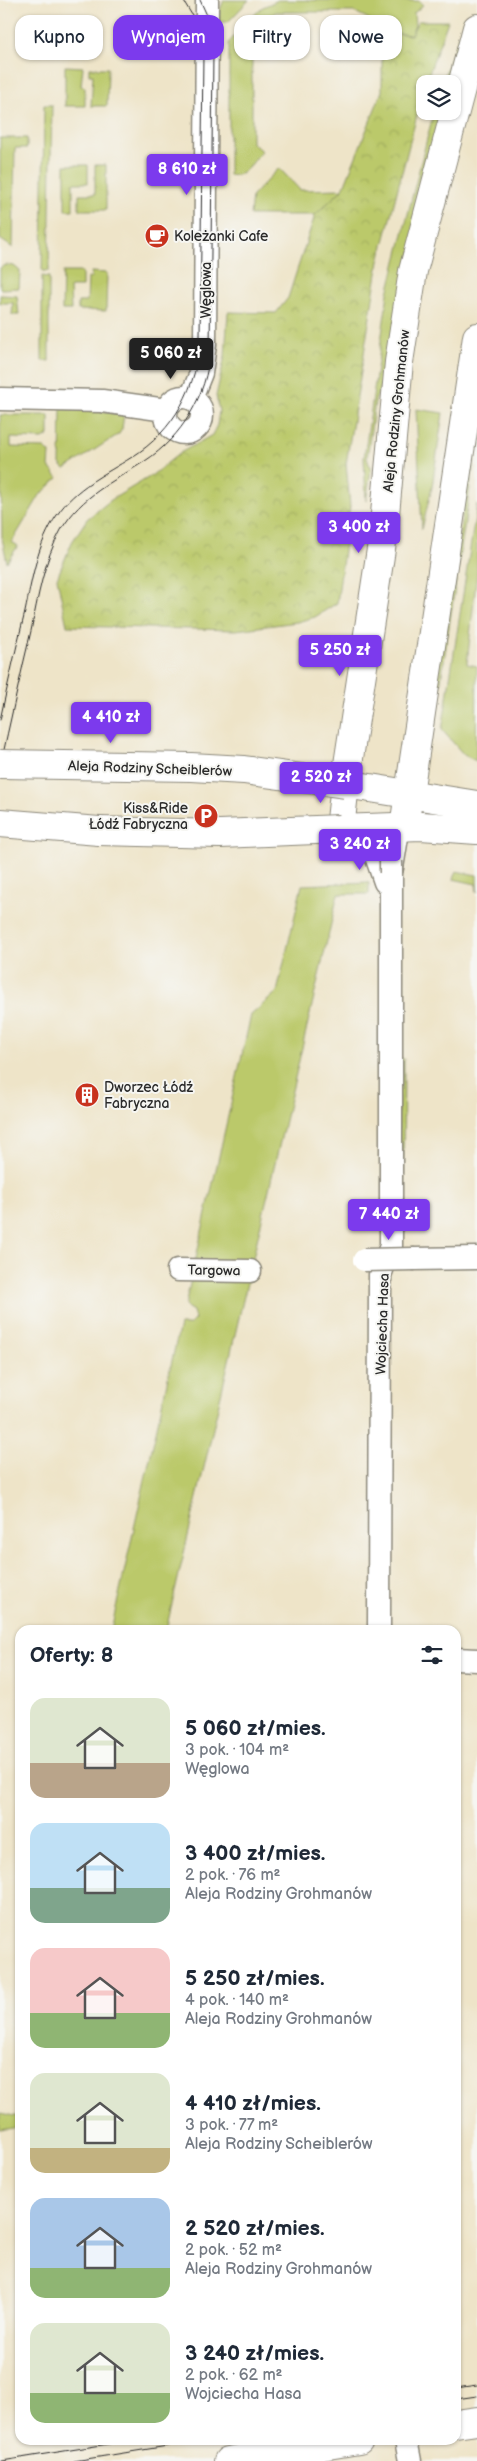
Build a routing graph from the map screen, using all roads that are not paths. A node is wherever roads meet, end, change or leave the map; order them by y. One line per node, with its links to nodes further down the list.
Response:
1 (207, 0): 4 (street, Węglowa)
2 (477, 28): 8 (main road, Aleja Rodziny Grohmanów)
3 (477, 337): 9 (main road)
4 (191, 398): 6 (street); 6 (street)
5 (0, 399): 6 (street)
6 (166, 410)
7 (0, 764): 8 (main road, Aleja Rodziny Scheiblerów, bridge)
8 (345, 784): 9 (main road, Aleja Rodziny Scheiblerów); 12 (main road, Aleja Rodziny Grohmanów)
9 (409, 794): 10 (main road, Aleja Rodziny Scheiblerów); 14 (main road)
10 (477, 805)
11 (0, 824): 12 (main road, bridge)
12 (340, 830): 14 (main road)
13 (477, 830): 14 (main road)
14 (400, 832): 15 (street)
15 (368, 841)
16 (391, 867): 18 (street, Wojciecha Hasa)
17 (477, 1258): 18 (street, bridge)
18 (375, 1260): 21 (street, Wojciecha Hasa)
19 (178, 1270): 20 (street, Targowa)
20 (250, 1271)
21 (379, 1625)
22 (461, 1659): 23 (street)
23 (477, 1660)
24 (477, 2421): 25 (main road)
25 (461, 2423)
26 (328, 2445): 28 (main road)
27 (407, 2445): 29 (street)
28 (228, 2461)
29 (410, 2461)

